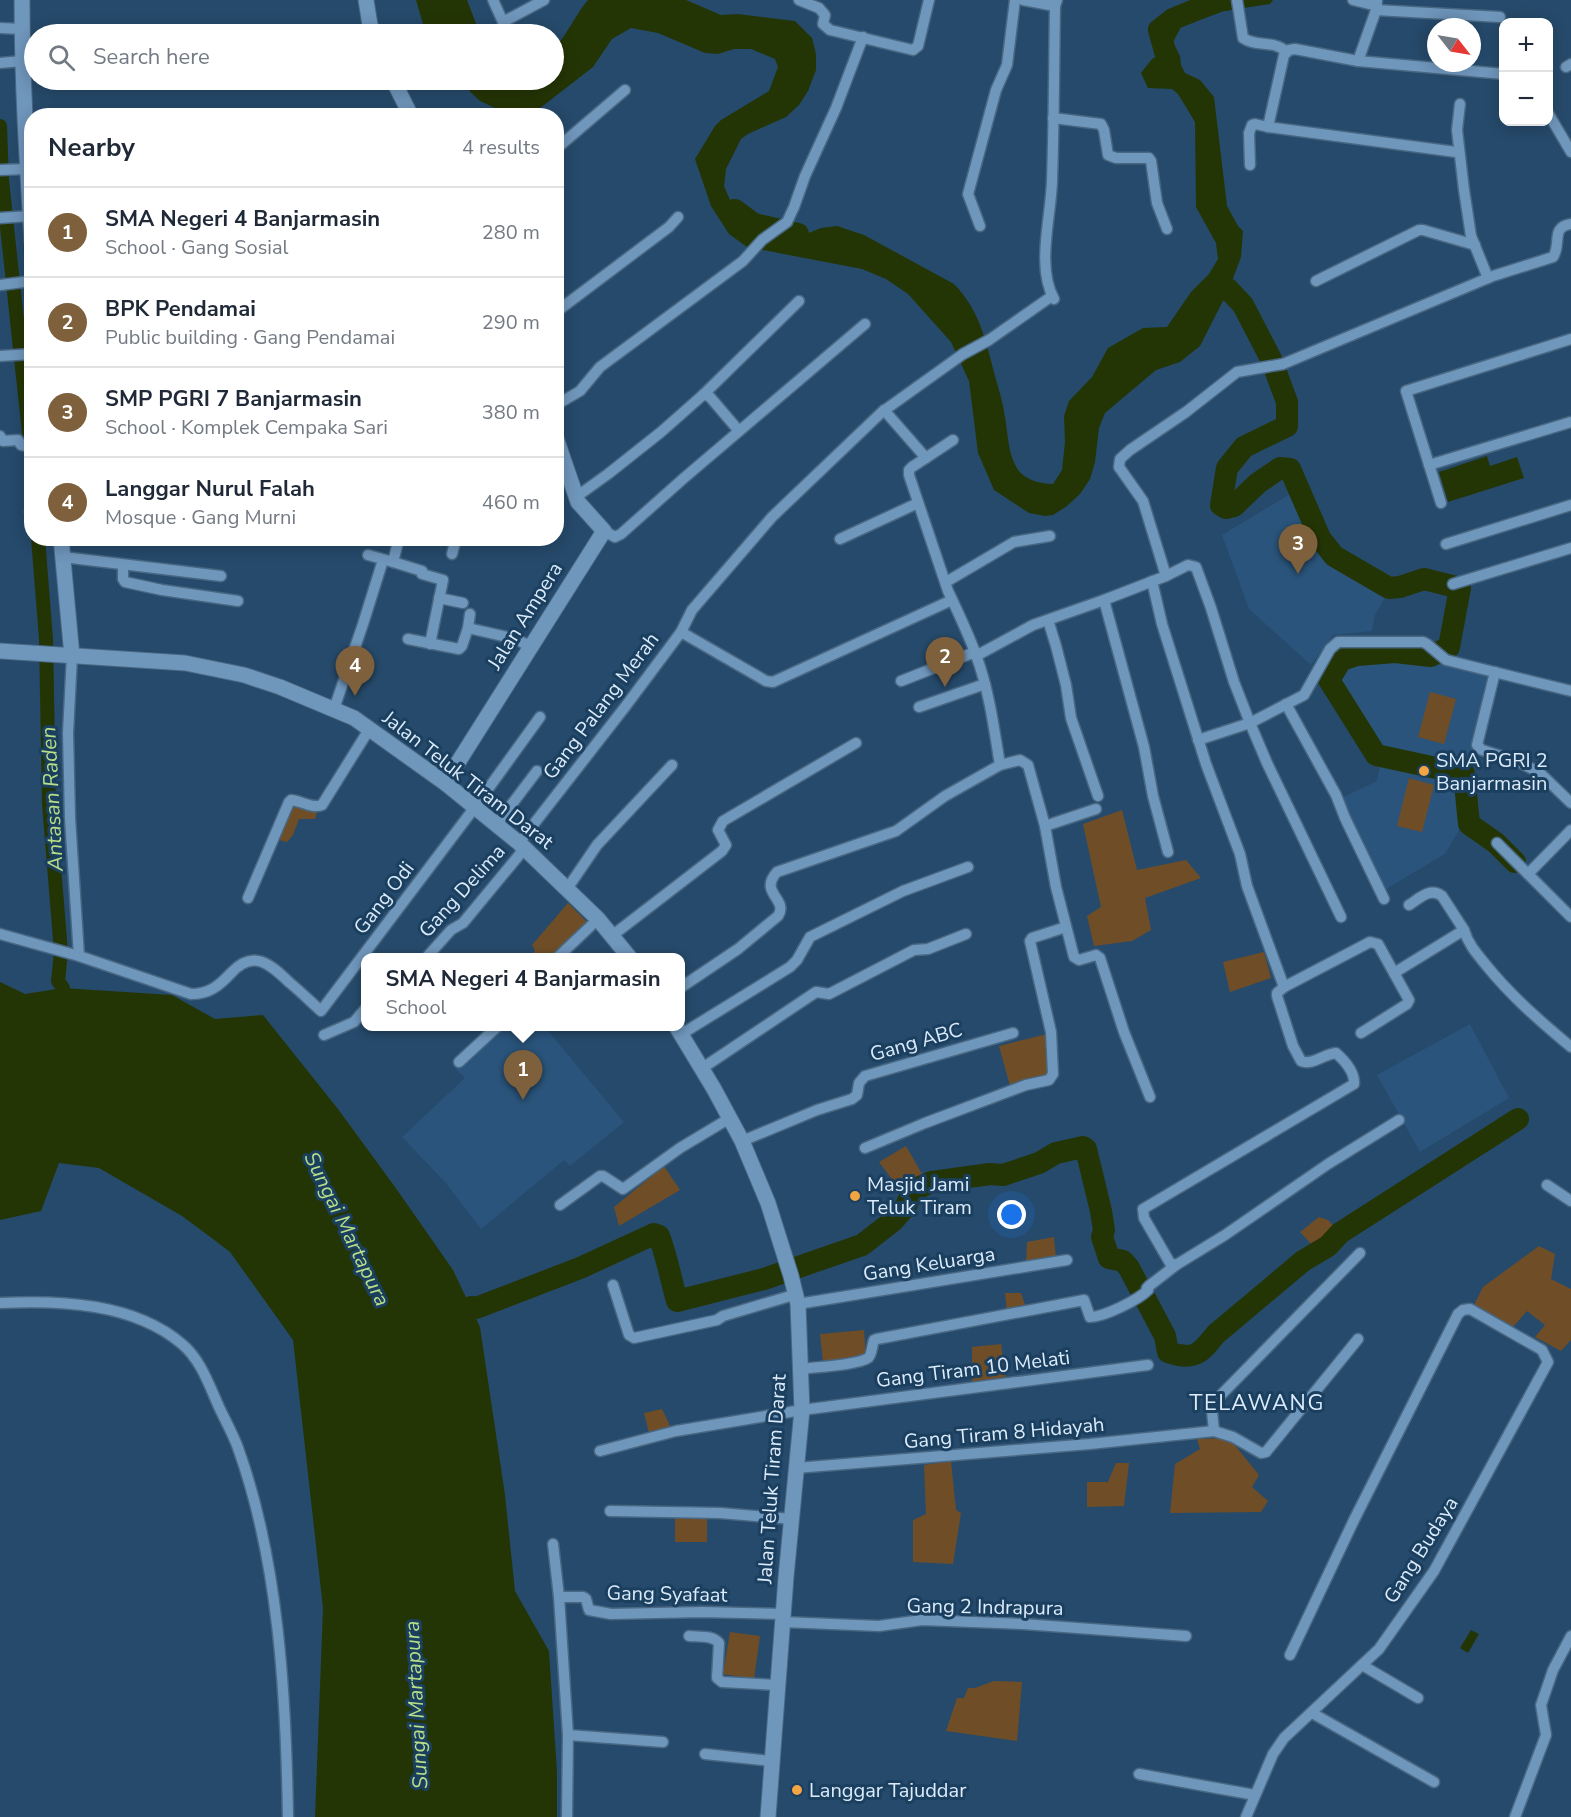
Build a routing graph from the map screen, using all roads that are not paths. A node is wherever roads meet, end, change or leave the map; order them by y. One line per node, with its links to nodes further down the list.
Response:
1 (22, 0): 17 (street)
2 (366, 0): 15 (street)
3 (494, 0): 14 (street)
4 (544, 0): 14 (street)
5 (799, 0): 18 (street)
6 (929, 0): 18 (street)
7 (1015, 0): 44 (street)
8 (1023, 0): 11 (street)
9 (1237, 0): 19 (street)
10 (1353, 0): 12 (street)
11 (1056, 3): 31 (street)
12 (1377, 6): 13 (street); 21 (street)
13 (1500, 17)
14 (503, 22)
15 (370, 24)
16 (0, 28): 17 (street)
17 (21, 29): 20 (street)
18 (863, 37): 58 (street)
19 (1287, 52): 21 (street); 33 (street)
20 (20, 61): 22 (street); 23 (street)
21 (1358, 61): 24 (street)
22 (0, 63)
23 (24, 68)
24 (1499, 74)
25 (29, 90): 29 (street)
26 (398, 90): 30 (street)
27 (625, 90): 34 (street)
28 (1460, 104): 46 (street)
29 (28, 108)
30 (407, 108)
31 (1053, 118): 45 (street); 59 (street)
32 (1553, 121): 36 (street)
33 (1268, 127): 35 (street); 37 (street)
34 (564, 141)
35 (1456, 152)
36 (1571, 152)
37 (1250, 165)
38 (24, 169): 39 (street)
39 (0, 170)
40 (678, 217): 52 (street)
41 (0, 218): 42 (street)
42 (24, 220)
43 (1571, 224): 47 (street)
44 (980, 226)
45 (1167, 229)
46 (1475, 245): 47 (street); 48 (street)
47 (1488, 278): 86 (street)
48 (1317, 281)
49 (24, 282): 50 (street)
50 (3, 284)
51 (799, 301): 57 (street)
52 (564, 306)
53 (865, 324): 61 (street)
54 (1571, 339): 66 (street)
55 (24, 355): 56 (street)
56 (0, 356)
57 (704, 394): 61 (street); 68 (street)
58 (564, 400)
59 (884, 410): 65 (street); 98 (street)
60 (1571, 422): 66 (street)
61 (739, 431): 72 (street)
62 (0, 436): 64 (street)
63 (953, 440): 65 (street)
64 (24, 445)
65 (926, 458): 69 (street)
66 (1429, 465): 70 (street)
67 (564, 468): 68 (street)
68 (576, 497): 72 (street)
69 (918, 503): 74 (street); 88 (street)
70 (1441, 503)
71 (1571, 506): 75 (street)
72 (604, 531): 101 (street, Jalan Ampera)
73 (1050, 536): 88 (street)
74 (840, 539)
75 (1446, 544)
76 (62, 546): 82 (street)
77 (395, 546): 83 (street)
78 (454, 546): 80 (street)
79 (1571, 548): 89 (street)
80 (452, 554)
81 (368, 555): 83 (street)
82 (63, 557): 84 (street); 104 (street)
83 (388, 561): 90 (street); 111 (street)
84 (123, 565): 85 (street); 91 (street)
85 (221, 576)
86 (1167, 576): 87 (street); 113 (street)
87 (1152, 581): 93 (street); 115 (street)
88 (946, 582): 92 (street)
89 (1453, 584)
90 (439, 598): 94 (street); 100 (street)
91 (238, 600)
92 (952, 600): 98 (street, Gang Palang Merah); 103 (street)
93 (1104, 600): 96 (street); 130 (street)
94 (463, 603)
95 (470, 614): 97 (street)
96 (1048, 620): 103 (street); 121 (street)
97 (468, 628): 100 (street); 101 (street)
98 (681, 632): 129 (street, Gang Palang Merah)
99 (408, 639): 100 (street)
100 (430, 644)
101 (531, 647): 120 (street, Jalan Ampera)
102 (0, 651): 104 (street, Jalan Teluk Tiram Darat)
103 (976, 654): 106 (street); 107 (street)
104 (72, 656): 111 (street, Jalan Teluk Tiram Darat); 149 (street)
105 (1495, 672): 108 (street); 109 (street); 122 (street)
106 (901, 681)
107 (985, 684): 110 (street); 118 (street)
108 (1571, 691)
109 (1286, 704): 113 (street); 135 (street)
110 (919, 707)
111 (334, 709): 114 (street, Jalan Teluk Tiram Darat)
112 (540, 717): 123 (street, Gang Odi)
113 (1250, 723): 115 (street); 138 (street)
114 (370, 728): 120 (street, Jalan Teluk Tiram Darat); 134 (street)
115 (1198, 740): 153 (street)
116 (856, 743): 144 (street)
117 (672, 765): 133 (street)
118 (1000, 765): 126 (street); 152 (street)
119 (537, 771): 125 (street)
120 (445, 783): 123 (street, Jalan Teluk Tiram Darat)
121 (1098, 796)
122 (1571, 802)
123 (475, 807): 125 (street, Jalan Teluk Tiram Darat); 145 (street, Gang Odi)
124 (1096, 810): 126 (street)
125 (496, 825): 129 (street, Jalan Teluk Tiram Darat)
126 (1045, 826): 140 (street)
127 (1571, 830): 132 (street)
128 (1497, 843): 132 (street)
129 (522, 845): 133 (street, Jalan Teluk Tiram Darat); 146 (street, Gang Delima)
130 (1168, 852)
131 (968, 867): 155 (street)
132 (1528, 874): 137 (street)
133 (567, 889): 139 (street, Jalan Teluk Tiram Darat)
134 (248, 898)
135 (1384, 899)
136 (1409, 904): 141 (street)
137 (1571, 916)
138 (1341, 917)
139 (598, 920): 144 (street, Jalan Teluk Tiram Darat); 147 (street)
140 (1066, 927): 164 (street); 168 (street)
141 (1464, 930): 151 (street); 161 (street)
142 (0, 934): 149 (street)
143 (966, 934): 163 (street)
144 (612, 935): 148 (street, Jalan Teluk Tiram Darat)
145 (365, 953)
146 (430, 953)
147 (561, 953)
148 (627, 953)
149 (75, 955): 150 (street, Gang Odi)
150 (361, 958)
151 (1394, 973): 153 (street); 159 (street)
152 (685, 985)
153 (1284, 987): 174 (street)
154 (361, 1014): 160 (street)
155 (685, 1027)
156 (493, 1031): 162 (street)
157 (678, 1031): 163 (street, Jalan Teluk Tiram Darat)
158 (1013, 1033): 167 (street, Gang ABC)
159 (1361, 1033)
160 (324, 1035)
161 (1571, 1047)
162 (459, 1062)
163 (701, 1069): 165 (street, Jalan Teluk Tiram Darat)
164 (1150, 1097)
165 (730, 1118): 167 (street, Jalan Teluk Tiram Darat); 171 (street)
166 (1399, 1120): 174 (street)
167 (742, 1142): 176 (street, Jalan Teluk Tiram Darat)
168 (865, 1148)
169 (1547, 1185): 170 (street)
170 (1571, 1200)
171 (560, 1205)
172 (1360, 1253): 182 (street)
173 (1067, 1260): 176 (street, Gang Keluarga)
174 (1176, 1265): 180 (street)
175 (613, 1285): 176 (street, Gang Keluarga)
176 (797, 1299): 180 (street, Jalan Teluk Tiram Darat)
177 (0, 1303): 205 (street)
178 (1358, 1339): 182 (street)
179 (1148, 1365): 181 (street, Gang Tiram 10 Melati)
180 (802, 1369): 181 (street, Jalan Teluk Tiram Darat)
181 (802, 1410): 183 (street, Gang Tiram 10 Melati); 184 (street, Jalan Teluk Tiram Darat)
182 (1214, 1431): 184 (street, Gang Tiram 8 Hidayah)
183 (600, 1451)
184 (796, 1468): 186 (street, Jalan Teluk Tiram Darat)
185 (610, 1511): 186 (street)
186 (792, 1519): 189 (street, Jalan Teluk Tiram Darat)
187 (553, 1544): 188 (street)
188 (559, 1597): 189 (street, Gang Syafaat); 198 (street)
189 (783, 1618): 191 (street, Gang 2 Indrapura); 195 (street, Jalan Teluk Tiram Darat)
190 (688, 1636): 195 (street)
191 (1186, 1636)
192 (1571, 1636): 209 (street)
193 (1290, 1654): 194 (street, Gang Budaya)
194 (1362, 1665): 196 (street); 197 (street, Gang Budaya)
195 (778, 1684): 201 (street, Jalan Teluk Tiram Darat)
196 (1418, 1698)
197 (1312, 1713): 203 (street); 204 (street, Gang Budaya)
198 (568, 1735): 199 (street); 206 (street)
199 (663, 1743)
200 (705, 1754): 201 (street)
201 (772, 1761): 207 (street, Jalan Teluk Tiram Darat)
202 (1139, 1774): 204 (street)
203 (1434, 1782)
204 (1256, 1795): 208 (street, Gang Budaya)
205 (288, 1817)
206 (567, 1817)
207 (768, 1817)
208 (1246, 1817)
209 (1515, 1817)

